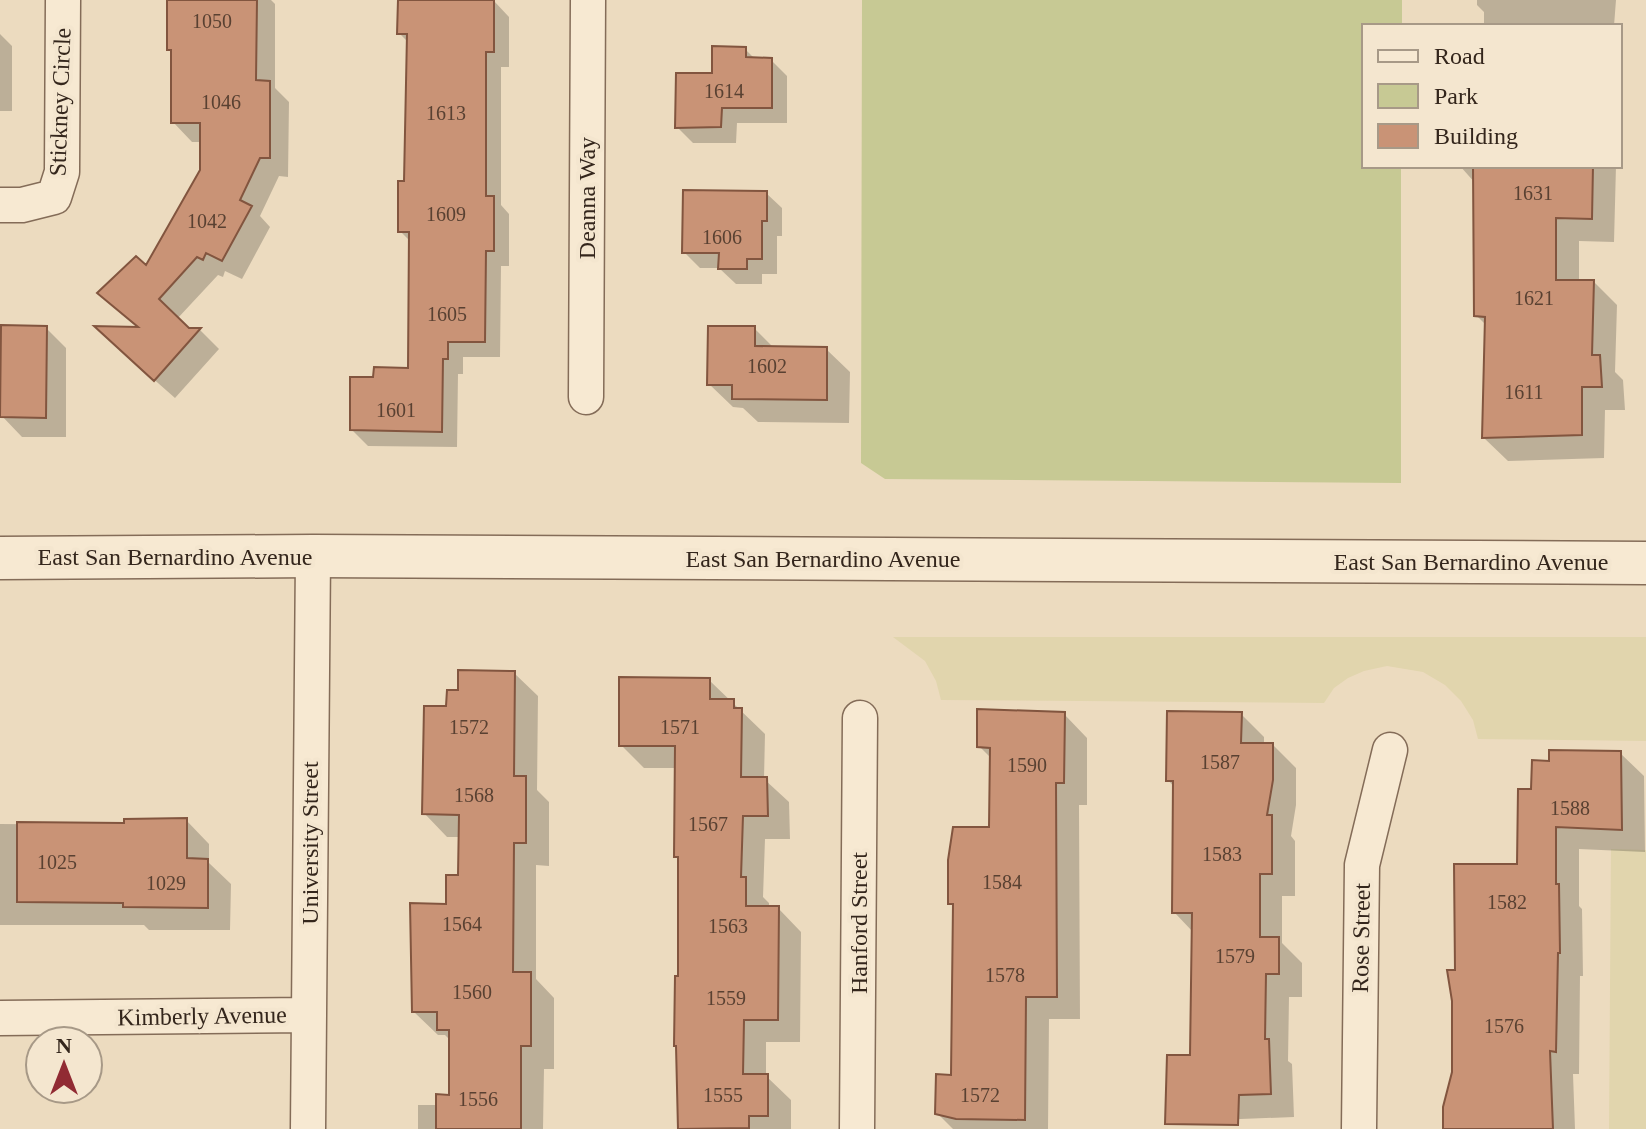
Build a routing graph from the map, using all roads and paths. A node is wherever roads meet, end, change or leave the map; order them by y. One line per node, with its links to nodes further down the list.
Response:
1 (63, 0): 3 (street, Stickney Circle)
2 (588, 0): 4 (street, Deanna Way)
3 (0, 205)
4 (586, 397)
5 (313, 556): 6 (street, East San Bernardino Avenue); 7 (street, East San Bernardino Avenue); 10 (street, University Street)
6 (0, 558)
7 (1646, 563)
8 (860, 718): 13 (street, Hanford Street)
9 (1390, 750): 14 (street, Rose Street)
10 (309, 1015): 11 (street, Kimberly Avenue); 12 (street, University Street)
11 (0, 1018)
12 (308, 1129)
13 (857, 1129)
14 (1359, 1129)

